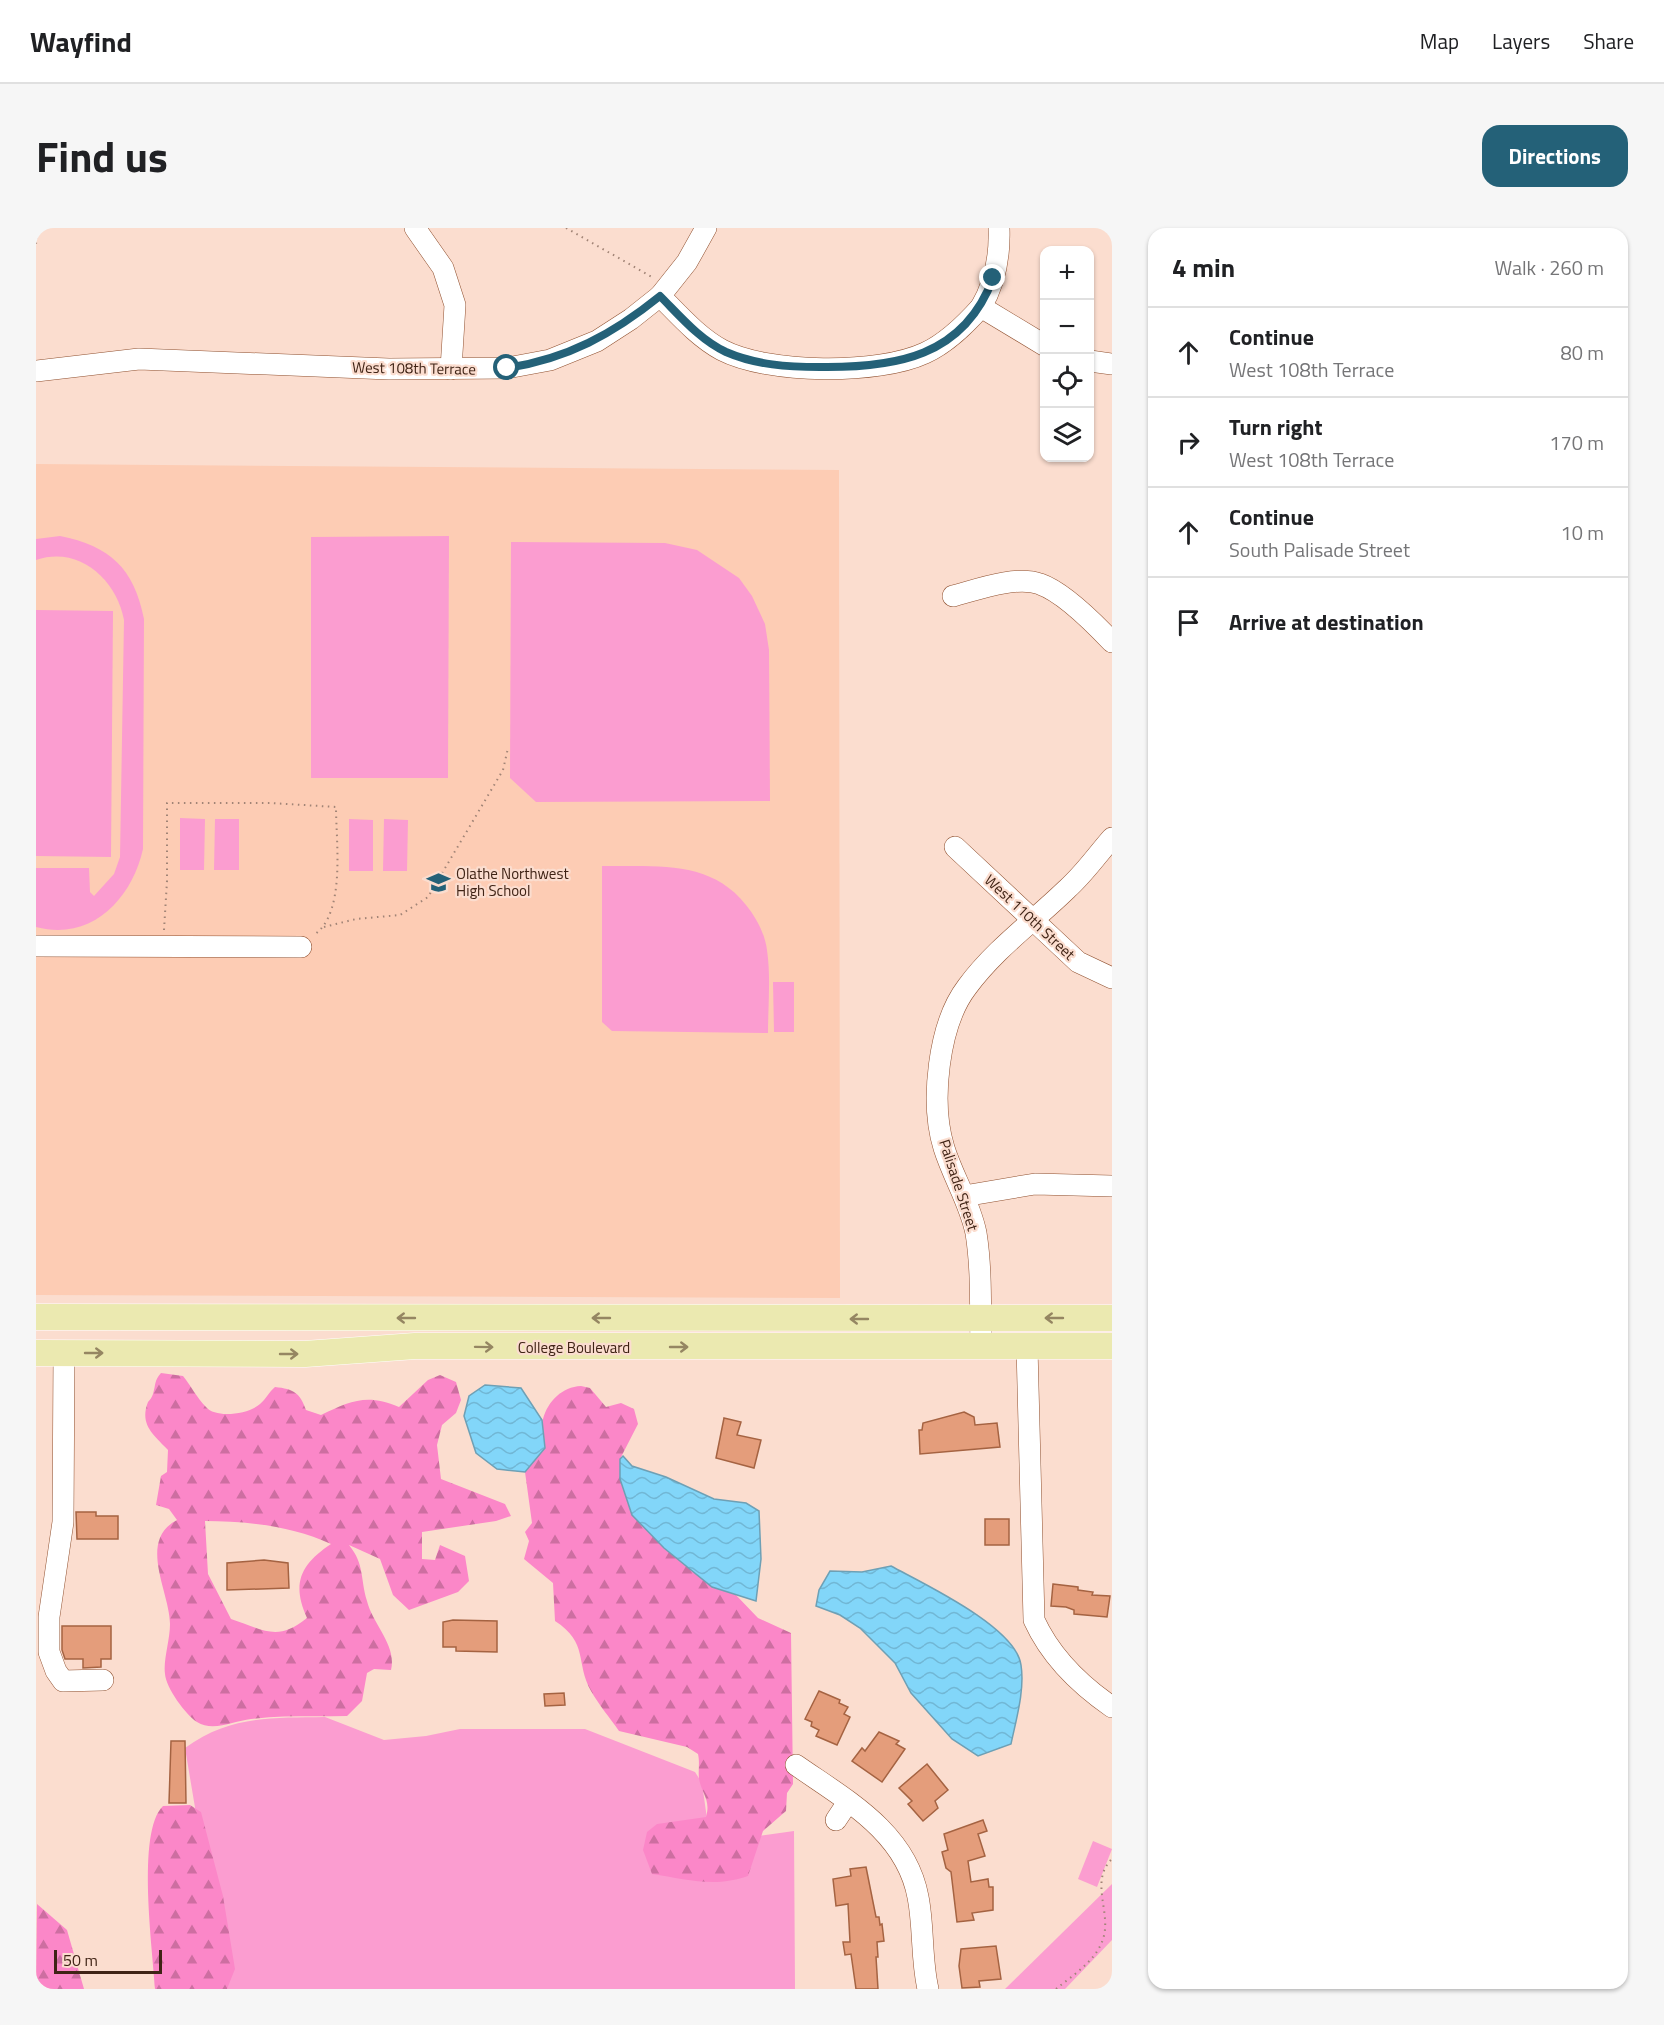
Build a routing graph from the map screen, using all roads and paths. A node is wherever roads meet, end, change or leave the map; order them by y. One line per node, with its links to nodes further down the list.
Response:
1 (38, 228): 6 (path)
2 (415, 228): 12 (street)
3 (566, 228): 7 (path)
4 (706, 228): 7 (street, West 108th Terrace)
5 (999, 228): 8 (street)
6 (36, 244)
7 (664, 292): 8 (street); 12 (street, West 108th Terrace)
8 (981, 307): 9 (street)
9 (1040, 343)
10 (1094, 362): 11 (street)
11 (1112, 364)
12 (452, 369): 13 (street, West 108th Terrace)
13 (36, 371)
14 (953, 596): 15 (street)
15 (1112, 642)
16 (508, 748): 20 (path)
17 (1112, 838): 19 (street, Palisade Street)
18 (956, 847): 19 (street, West 110th Street)
19 (1034, 920): 24 (street, West 110th Street); 26 (street, Palisade Street)
20 (324, 927): 21 (path); 22 (path)
21 (164, 937)
22 (304, 942): 23 (street)
23 (36, 946)
24 (1112, 978)
25 (1112, 1186): 26 (street)
26 (964, 1196): 29 (street, Palisade Street)
27 (36, 1317): 29 (main road, College Boulevard, one-way to 27)
28 (1112, 1318): 29 (main road, College Boulevard, one-way to 29)
29 (981, 1319): 31 (street, Palisade Street)
30 (1112, 1346): 32 (main road, College Boulevard)
31 (981, 1347): 32 (main road, College Boulevard); 34 (main road, College Boulevard, one-way to 31)
32 (1027, 1347): 36 (street)
33 (36, 1353): 34 (main road, College Boulevard)
34 (64, 1353): 35 (street)
35 (103, 1680)
36 (1112, 1707)
37 (796, 1765): 38 (street)
38 (848, 1802): 39 (street); 41 (street)
39 (836, 1820)
40 (1112, 1859): 42 (path)
41 (928, 1989)
42 (1056, 1989)

